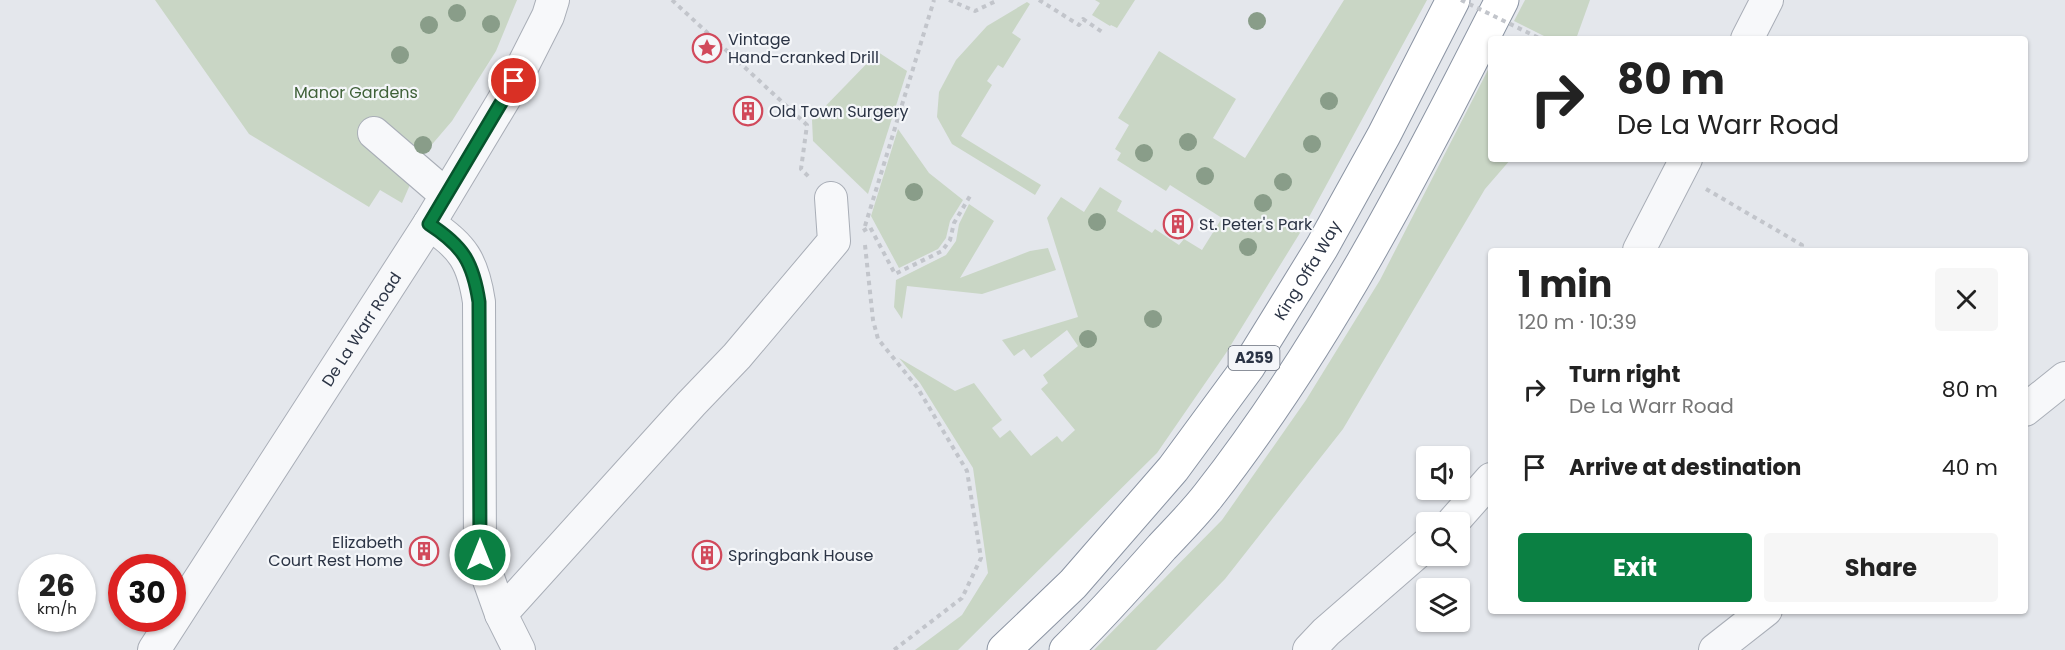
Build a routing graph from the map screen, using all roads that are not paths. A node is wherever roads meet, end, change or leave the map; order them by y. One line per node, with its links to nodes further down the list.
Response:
1 (554, 0): 8 (street, De La Warr Road)
2 (1453, 0): 21 (highway, King Offa Way / A259)
3 (1502, 0): 22 (highway, A259)
4 (1767, 0): 5 (street)
5 (1749, 36)
6 (374, 133): 8 (street)
7 (1682, 166): 11 (street)
8 (446, 195): 10 (street, De La Warr Road)
9 (831, 198): 17 (street)
10 (429, 224): 17 (street); 19 (street, De La Warr Road)
11 (1640, 248)
12 (2065, 378): 13 (street)
13 (2028, 408)
14 (1488, 482): 15 (street)
15 (1462, 512)
16 (1416, 554): 23 (street)
17 (501, 614): 20 (street)
18 (1761, 614): 24 (street)
19 (154, 650)
20 (519, 650)
21 (1004, 650)
22 (1066, 650)
23 (1309, 650)
24 (1715, 650)

